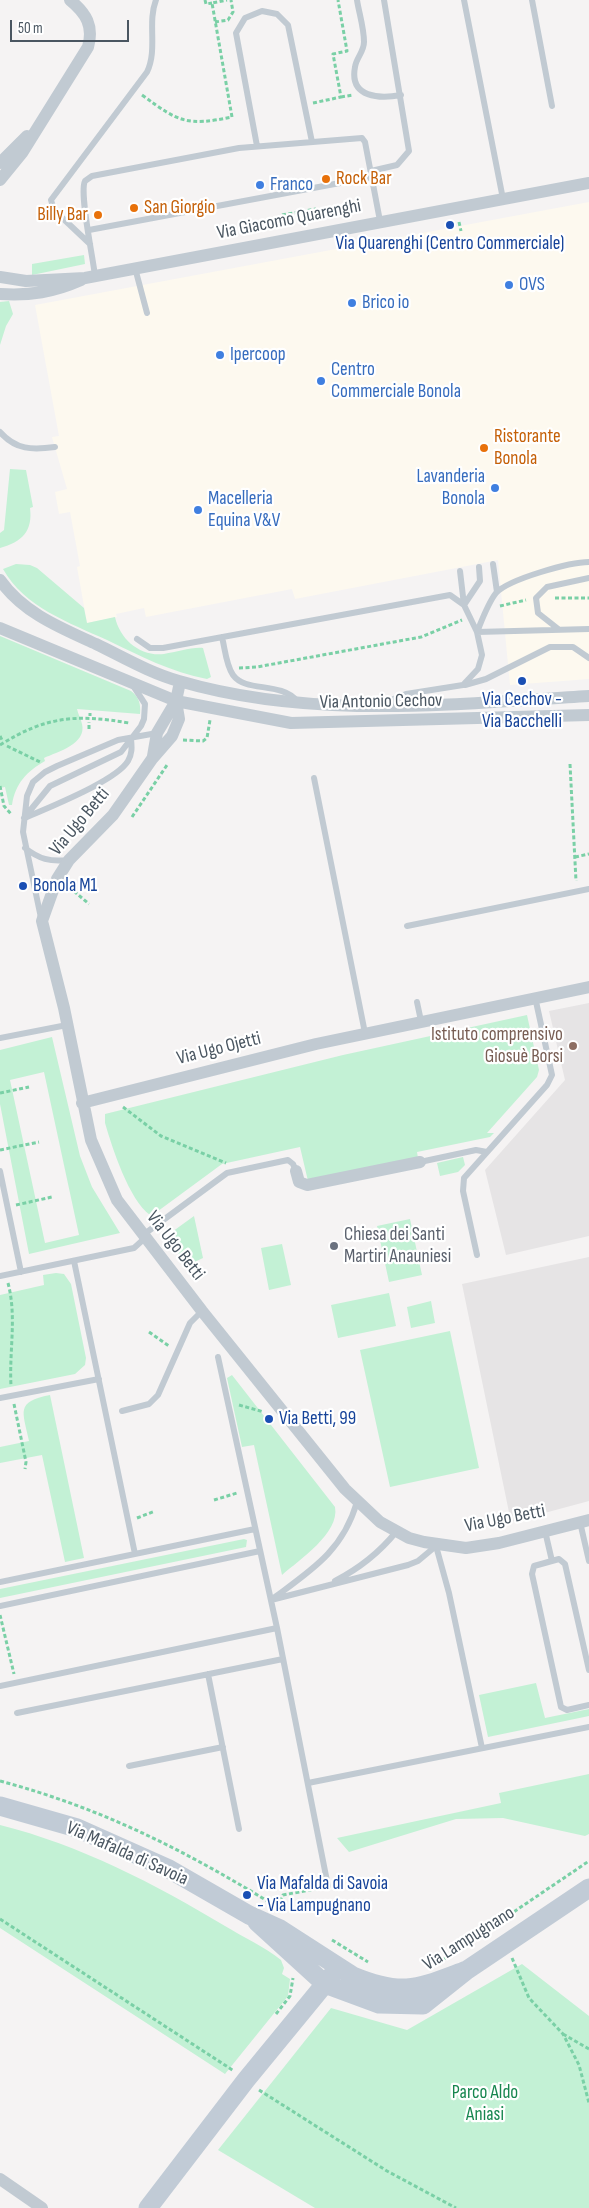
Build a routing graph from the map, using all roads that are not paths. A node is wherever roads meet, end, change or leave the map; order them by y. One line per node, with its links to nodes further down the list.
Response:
1 (70, 0): 9 (street)
2 (156, 0): 19 (lane)
3 (356, 0): 7 (lane)
4 (384, 0): 7 (lane)
5 (464, 0): 16 (lane)
6 (532, 0): 8 (lane)
7 (401, 95): 13 (lane)
8 (552, 106)
9 (41, 122): 12 (street); 14 (street)
10 (312, 142): 11 (lane); 11 (lane); 13 (lane)
11 (256, 146): 18 (lane)
12 (0, 163)
13 (371, 174): 17 (lane); 18 (lane)
14 (0, 180)
15 (589, 183): 16 (street, Via Giacomo Quarenghi)
16 (502, 199): 17 (street, Via Giacomo Quarenghi)
17 (380, 222): 20 (street, Via Giacomo Quarenghi)
18 (89, 230): 19 (lane)
19 (93, 250): 22 (lane)
20 (136, 268): 22 (street, Via Giacomo Quarenghi); 24 (lane)
21 (0, 277): 22 (street, Via Giacomo Quarenghi)
22 (90, 277): 23 (street, Via Giacomo Quarenghi)
23 (0, 294)
24 (147, 313)
25 (0, 432): 26 (lane)
26 (55, 447)
27 (589, 562): 33 (lane)
28 (493, 564): 33 (lane)
29 (479, 567): 34 (lane)
30 (460, 571): 34 (lane, Via Antonio Cechov)
31 (589, 578): 36 (lane)
32 (0, 580): 43 (street, Via Antonio Cechov)
33 (497, 592): 38 (lane)
34 (464, 604): 38 (lane, Via Antonio Cechov); 39 (lane)
35 (0, 628): 42 (street, Via Antonio Cechov)
36 (557, 628): 37 (lane); 38 (lane)
37 (589, 629)
38 (477, 632): 44 (lane, Via Antonio Cechov)
39 (222, 637): 40 (lane); 47 (lane)
40 (137, 639)
41 (589, 658): 44 (lane)
42 (126, 680): 46 (street, Via Antonio Cechov); 51 (lane, Via Ugo Betti)
43 (180, 682): 46 (street); 47 (street, Via Antonio Cechov)
44 (463, 685): 48 (lane, Via Antonio Cechov)
45 (589, 696): 48 (street, Via Antonio Cechov)
46 (176, 701): 49 (street, Via Antonio Cechov); 50 (street, Via Ugo Betti); 52 (street, Via Ugo Betti)
47 (299, 704): 48 (street, Via Antonio Cechov)
48 (378, 706)
49 (589, 715)
50 (157, 733): 51 (lane); 52 (street, Via Ugo Betti)
51 (131, 739): 54 (lane, Via Ugo Betti); 54 (lane, Via Ugo Betti); 54 (lane, Via Ugo Betti)
52 (153, 758): 56 (street, Via Ugo Betti)
53 (314, 778): 65 (lane)
54 (23, 819): 55 (lane, Via Ugo Betti)
55 (25, 848): 56 (lane); 58 (lane, Via Ugo Betti)
56 (69, 860): 58 (street, Via Ugo Betti)
57 (589, 889): 59 (lane)
58 (42, 921): 64 (street, Via Ugo Betti)
59 (407, 926)
60 (589, 987): 61 (street, Via Ugo Ojetti)
61 (535, 997): 63 (street, Via Ugo Ojetti); 68 (lane)
62 (417, 1002): 63 (lane)
63 (421, 1021): 65 (street, Via Ugo Ojetti)
64 (67, 1025): 66 (lane); 67 (street, Via Ugo Betti)
65 (365, 1033): 67 (street, Via Ugo Ojetti)
66 (0, 1038)
67 (82, 1103): 72 (street, Via Ugo Betti)
68 (487, 1152): 69 (lane); 73 (lane)
69 (420, 1162): 71 (street)
70 (0, 1171): 75 (lane)
71 (296, 1171): 72 (lane)
72 (144, 1237): 74 (lane); 77 (street, Via Ugo Betti)
73 (478, 1255)
74 (74, 1261): 75 (lane); 79 (lane)
75 (21, 1272): 76 (lane)
76 (3, 1276)
77 (202, 1311): 81 (lane); 82 (street, Via Ugo Betti)
78 (218, 1357): 84 (lane)
79 (99, 1379): 80 (lane); 89 (lane)
80 (0, 1398)
81 (122, 1410)
82 (357, 1502): 86 (street, Via Ugo Betti); 94 (lane)
83 (585, 1521): 85 (street, Via Ugo Betti); 91 (lane)
84 (255, 1528): 88 (lane); 89 (lane)
85 (545, 1531): 87 (street, Via Ugo Betti); 90 (lane)
86 (396, 1532): 87 (street, Via Ugo Betti); 93 (lane)
87 (436, 1546): 93 (lane); 106 (lane)
88 (260, 1551): 94 (lane); 95 (lane)
89 (135, 1554): 92 (lane)
90 (552, 1561): 97 (lane); 102 (lane)
91 (589, 1561)
92 (0, 1582)
93 (325, 1586): 94 (lane)
94 (271, 1600): 96 (lane)
95 (0, 1606)
96 (277, 1628): 98 (lane); 101 (lane)
97 (587, 1648): 99 (lane)
98 (283, 1659): 100 (lane); 108 (lane)
99 (589, 1670)
100 (208, 1674): 103 (lane); 105 (lane)
101 (0, 1686)
102 (589, 1705)
103 (17, 1713)
104 (589, 1727): 106 (lane)
105 (222, 1747): 107 (lane); 110 (lane)
106 (482, 1748): 108 (lane)
107 (129, 1766)
108 (308, 1783): 111 (lane)
109 (0, 1806): 113 (street, Via Mafalda di Savoia)
110 (239, 1829)
111 (328, 1886)
112 (589, 1888): 115 (street, Via Lampugnano)
113 (249, 1914): 114 (street, Via Mafalda di Savoia); 116 (street, Via Mafalda di Savoia)
114 (339, 1967): 115 (street, Via Lampugnano); 116 (street)
115 (467, 1970): 116 (street, Via Lampugnano)
116 (325, 1984): 119 (street)
117 (0, 2179): 118 (street)
118 (42, 2208)
119 (148, 2208)

